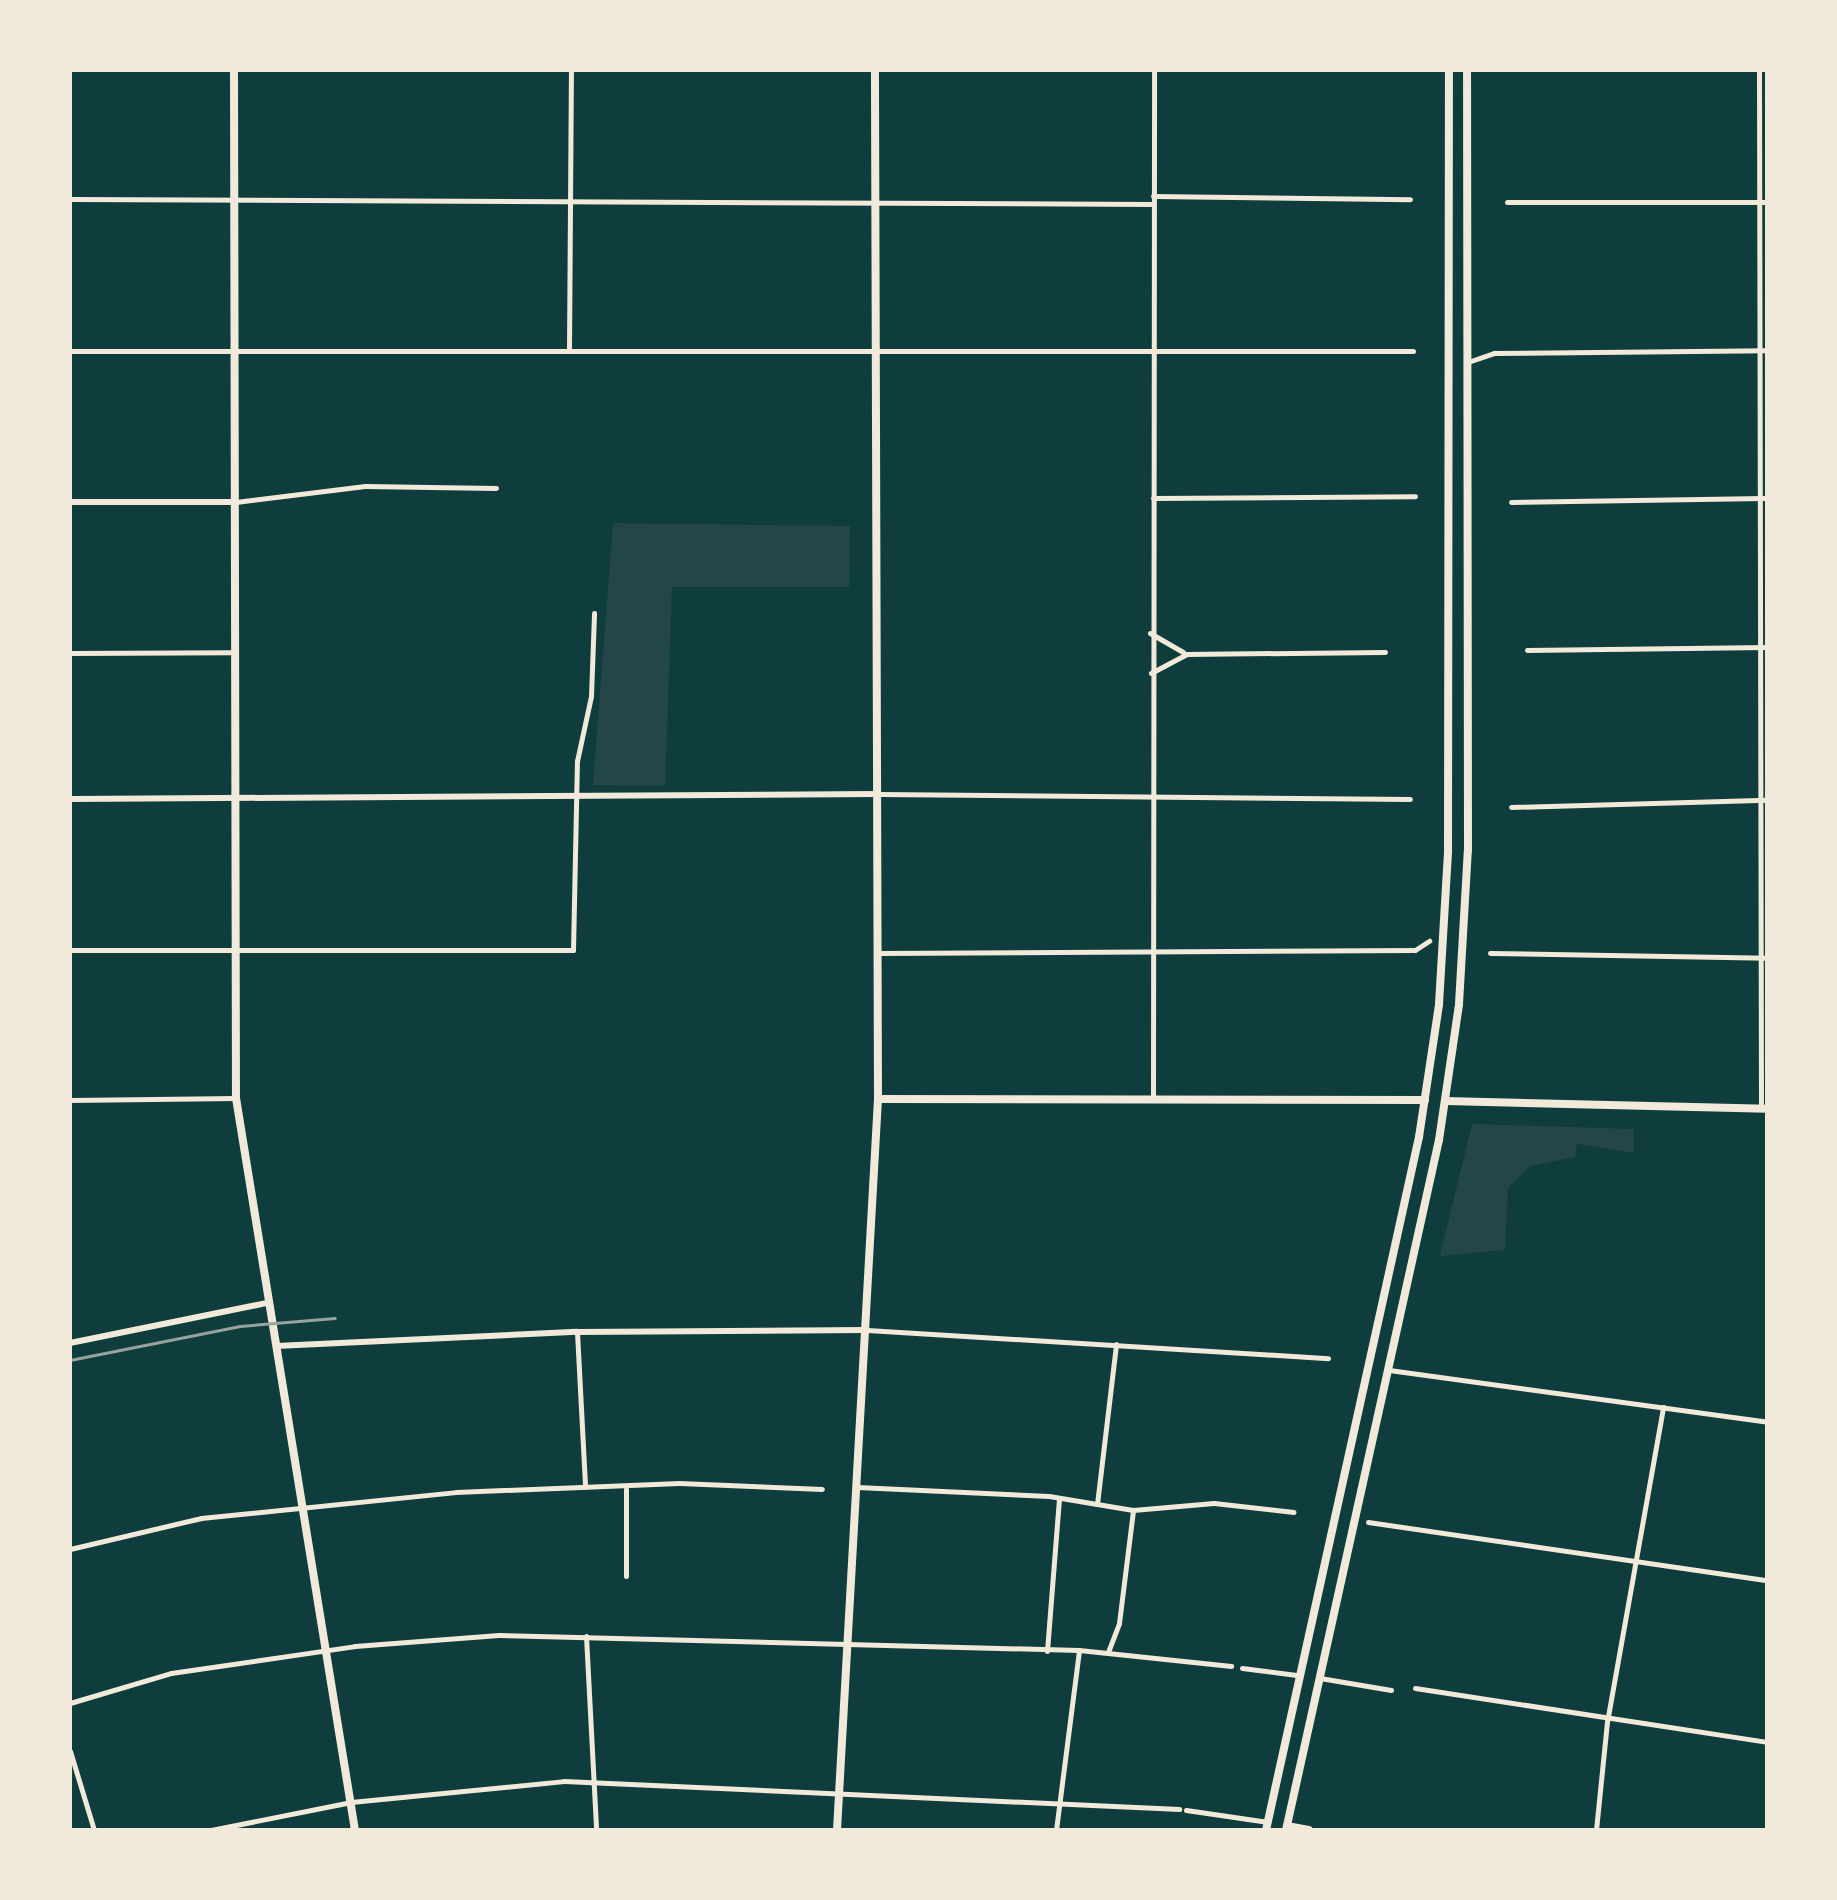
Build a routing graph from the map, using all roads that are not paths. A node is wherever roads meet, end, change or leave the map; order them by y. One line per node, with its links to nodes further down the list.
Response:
1 (234, 70): 11 (main road)
2 (571, 70): 12 (street)
3 (875, 70): 10 (main road)
4 (1154, 70): 8 (street)
5 (1449, 70): 61 (main road)
6 (1467, 70): 25 (main road)
7 (1760, 70): 15 (street)
8 (1152, 196): 13 (street); 17 (street)
9 (70, 198): 11 (street)
10 (875, 198): 12 (street); 17 (street); 22 (main road)
11 (234, 199): 12 (street); 18 (main road)
12 (569, 199): 19 (street)
13 (1410, 200)
14 (1507, 202): 15 (street)
15 (1758, 202): 16 (street); 20 (street)
16 (1767, 202)
17 (1152, 204): 24 (street)
18 (234, 350): 19 (street); 21 (street); 31 (main road)
19 (569, 350): 22 (street)
20 (1763, 350): 25 (street); 29 (street)
21 (70, 351)
22 (875, 351): 24 (street); 42 (main road)
23 (1414, 351): 24 (street)
24 (1154, 353): 28 (street)
25 (1467, 362): 62 (main road)
26 (496, 488): 31 (street)
27 (1415, 496): 28 (street)
28 (1152, 498): 34 (street)
29 (1766, 498): 32 (street); 35 (street)
30 (70, 502): 31 (street)
31 (236, 502): 37 (main road)
32 (1511, 502)
33 (594, 613): 43 (street)
34 (1150, 633): 40 (street); 41 (street)
35 (1764, 647): 36 (street); 48 (street)
36 (1527, 650)
37 (237, 652): 39 (street); 46 (main road)
38 (1385, 652): 40 (street)
39 (70, 653)
40 (1186, 654): 41 (street)
41 (1151, 672): 47 (street)
42 (880, 794): 43 (street); 47 (street); 54 (main road)
43 (577, 796): 46 (street); 53 (street)
44 (70, 799): 46 (street)
45 (1410, 799): 47 (street)
46 (238, 800): 53 (main road)
47 (1152, 800): 52 (street)
48 (1765, 800): 49 (street); 56 (street)
49 (1511, 807)
50 (1429, 941): 52 (street)
51 (70, 950): 53 (street)
52 (1156, 952): 54 (street); 60 (street)
53 (237, 953): 57 (main road)
54 (880, 953): 58 (main road)
55 (1490, 953): 56 (street)
56 (1765, 958): 63 (street)
57 (236, 1098): 59 (street); 64 (main road)
58 (878, 1099): 60 (main road); 65 (main road)
59 (70, 1100)
60 (1153, 1100): 61 (main road)
61 (1425, 1100): 62 (main road); 96 (main road)
62 (1446, 1101): 63 (main road); 71 (main road)
63 (1764, 1109)
64 (266, 1303): 67 (street); 69 (main road)
65 (867, 1330): 66 (street); 68 (street); 75 (main road)
66 (578, 1332): 69 (street); 74 (street)
67 (70, 1342)
68 (1116, 1344): 70 (street); 79 (street)
69 (274, 1346): 80 (main road)
70 (1328, 1358)
71 (1385, 1370): 72 (street); 97 (main road)
72 (1663, 1407): 73 (street); 85 (street)
73 (1767, 1422)
74 (586, 1487): 76 (street); 80 (street)
75 (857, 1487): 78 (street); 89 (main road)
76 (626, 1488): 77 (street); 86 (street)
77 (822, 1488)
78 (1059, 1500): 79 (street); 91 (street)
79 (1097, 1504): 81 (street)
80 (300, 1505): 84 (street); 92 (main road)
81 (1133, 1510): 82 (street); 93 (street)
82 (1293, 1512)
83 (1368, 1522): 85 (street)
84 (70, 1549)
85 (1638, 1560): 87 (street); 101 (street)
86 (626, 1576)
87 (1767, 1580)
88 (586, 1636): 89 (street); 92 (street); 104 (street)
89 (848, 1642): 91 (street); 105 (main road)
90 (1079, 1650): 91 (street); 93 (street); 106 (street)
91 (1047, 1651)
92 (329, 1652): 100 (street); 107 (main road)
93 (1108, 1652): 94 (street)
94 (1231, 1666)
95 (1242, 1668): 96 (street)
96 (1297, 1675): 108 (main road)
97 (1317, 1678): 99 (street); 109 (main road)
98 (1415, 1688): 101 (street)
99 (1390, 1690)
100 (70, 1704)
101 (1607, 1722): 102 (street); 117 (street)
102 (1767, 1742)
103 (70, 1751): 110 (street)
104 (594, 1780): 105 (street); 107 (street); 113 (street)
105 (840, 1788): 106 (street); 114 (main road)
106 (1060, 1801): 108 (street); 115 (street)
107 (351, 1802): 111 (street); 112 (main road)
108 (1267, 1826)
109 (1286, 1828): 116 (main road)
110 (94, 1830)
111 (211, 1830)
112 (355, 1830)
113 (596, 1830)
114 (837, 1830)
115 (1056, 1830)
116 (1309, 1830)
117 (1596, 1830)

